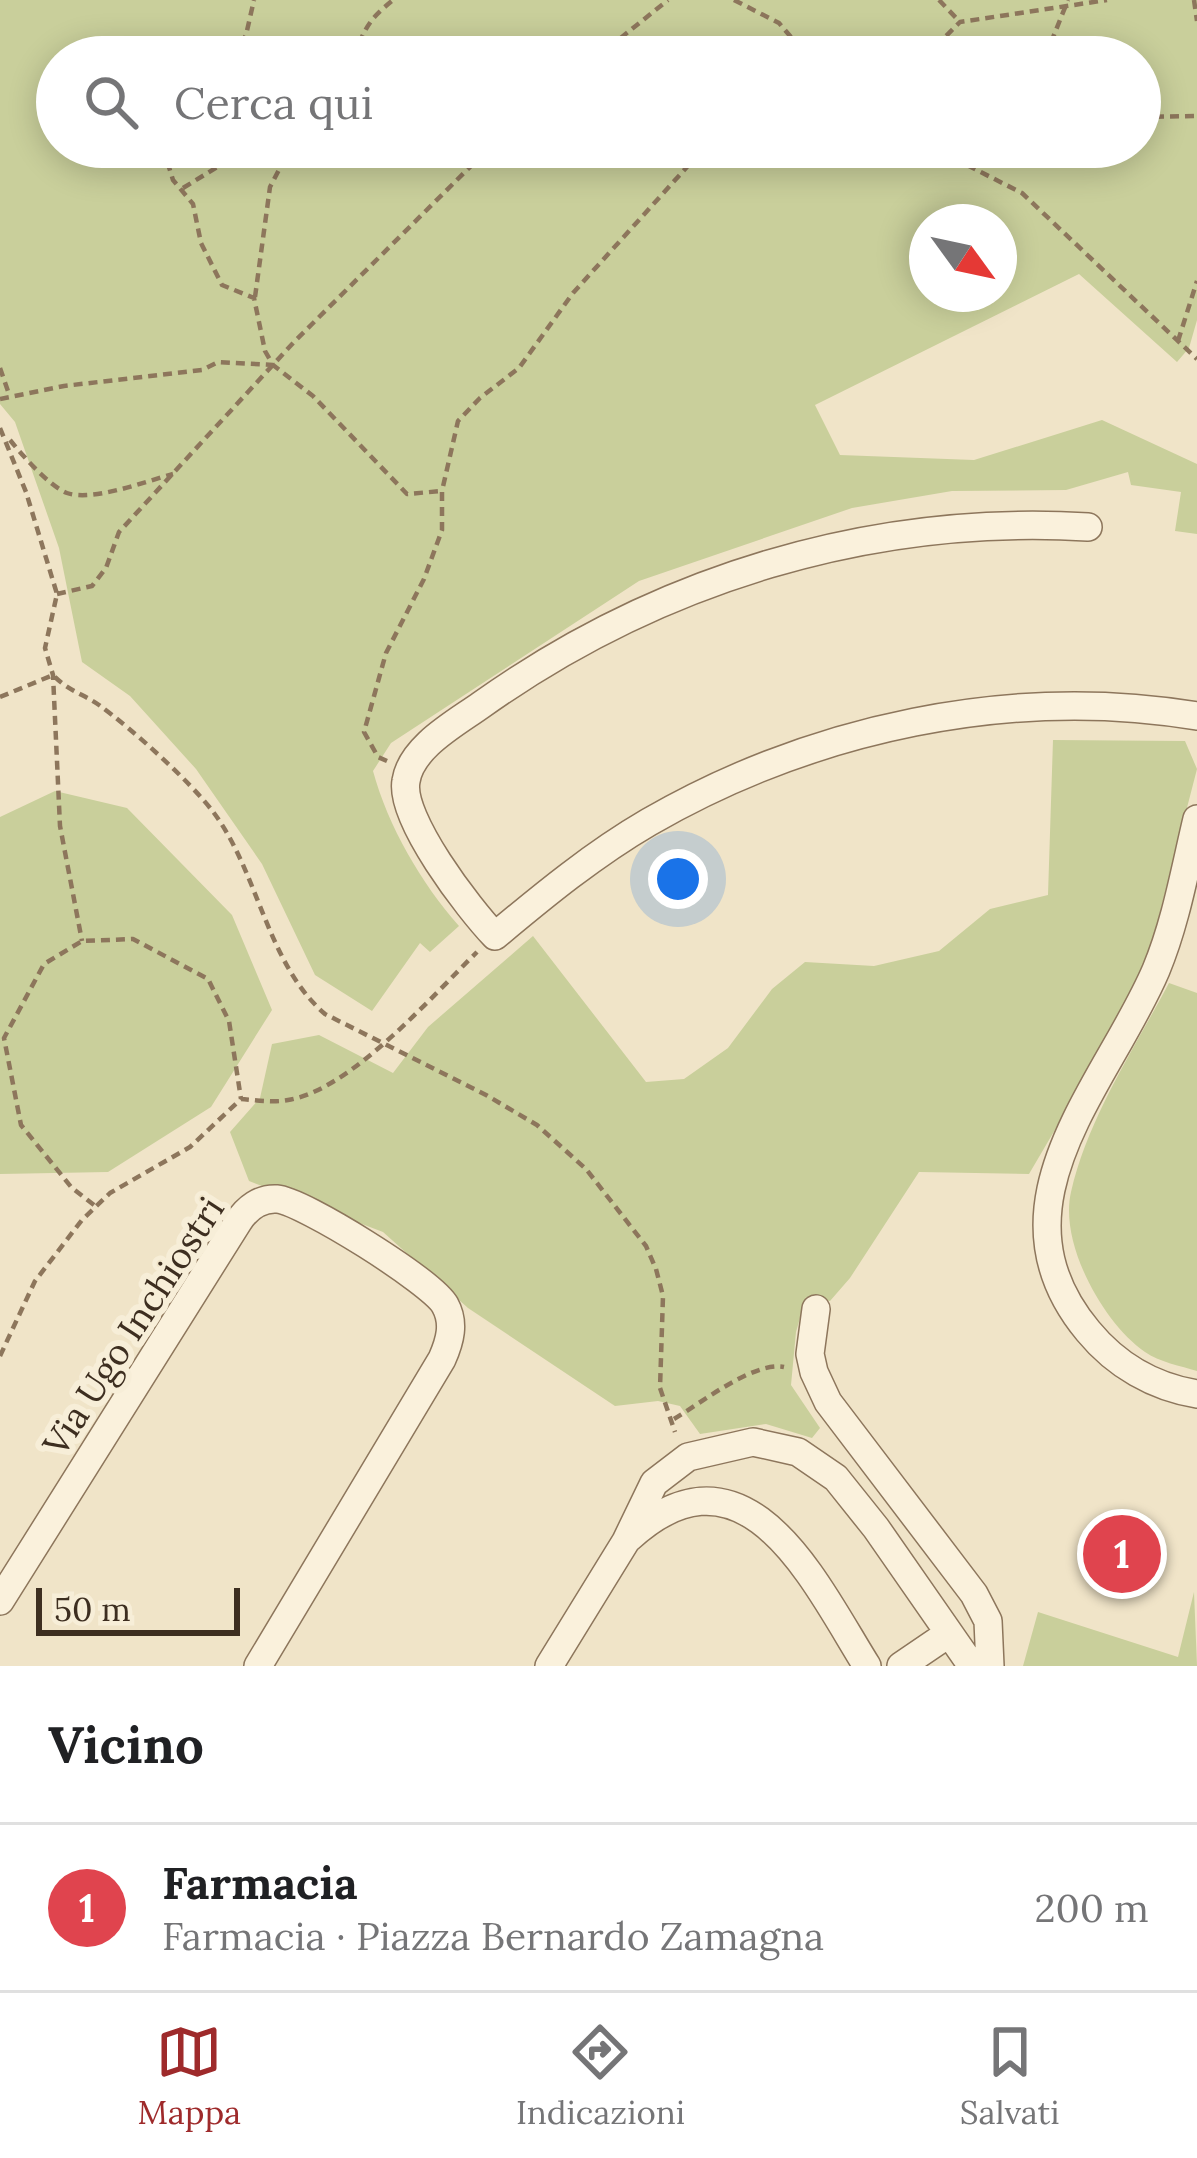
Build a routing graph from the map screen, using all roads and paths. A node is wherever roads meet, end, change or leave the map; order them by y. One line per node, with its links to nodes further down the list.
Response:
1 (254, 0): 11 (path)
2 (393, 0): 12 (path)
3 (668, 0): 13 (path)
4 (734, 0): 14 (path)
5 (938, 0): 10 (path)
6 (1107, 0): 8 (path)
7 (1194, 0): 9 (path)
8 (1066, 3): 10 (path); 16 (path)
9 (1197, 21)
10 (960, 22): 15 (path)
11 (245, 36)
12 (359, 36)
13 (623, 36)
14 (790, 36)
15 (946, 36)
16 (1053, 36)
17 (1197, 116): 18 (path)
18 (1161, 117)
19 (170, 168): 25 (path)
20 (216, 168): 25 (path)
21 (280, 168): 27 (path)
22 (469, 168): 30 (path)
23 (686, 168): 37 (path)
24 (973, 168): 28 (path)
25 (181, 190): 27 (path)
26 (1197, 280): 28 (path)
27 (254, 298): 30 (path)
28 (1178, 341): 29 (path)
29 (1197, 359)
30 (273, 365): 32 (path); 36 (path); 37 (path)
31 (0, 368): 32 (path)
32 (10, 394): 33 (path)
33 (0, 399)
34 (0, 428): 35 (path)
35 (5, 435): 36 (path); 39 (path)
36 (172, 474): 39 (path)
37 (442, 491): 43 (path)
38 (1088, 526): 43 (street)
39 (57, 594): 40 (path)
40 (53, 675): 41 (path); 46 (path); 47 (path)
41 (0, 697)
42 (1197, 716): 45 (street)
43 (409, 770): 45 (street)
44 (1197, 819): 53 (street)
45 (494, 935): 47 (path)
46 (82, 941): 48 (path); 49 (path)
47 (385, 1044): 48 (path); 54 (path)
48 (241, 1099): 49 (path)
49 (96, 1207): 51 (path)
50 (816, 1309): 52 (street)
51 (0, 1356)
52 (814, 1372): 54 (path); 55 (street)
53 (1197, 1394)
54 (674, 1419): 56 (path)
55 (840, 1420): 57 (street); 67 (street)
56 (688, 1458): 57 (street); 58 (street); 59 (street)
57 (814, 1460): 61 (street)
58 (700, 1503): 59 (street); 64 (street)
59 (626, 1541): 63 (street)
60 (0, 1601): 62 (street, Via Ugo Inchiostri)
61 (948, 1634): 65 (street); 66 (street)
62 (257, 1666)
63 (549, 1666)
64 (867, 1666)
65 (902, 1666)
66 (972, 1666)
67 (990, 1666)

